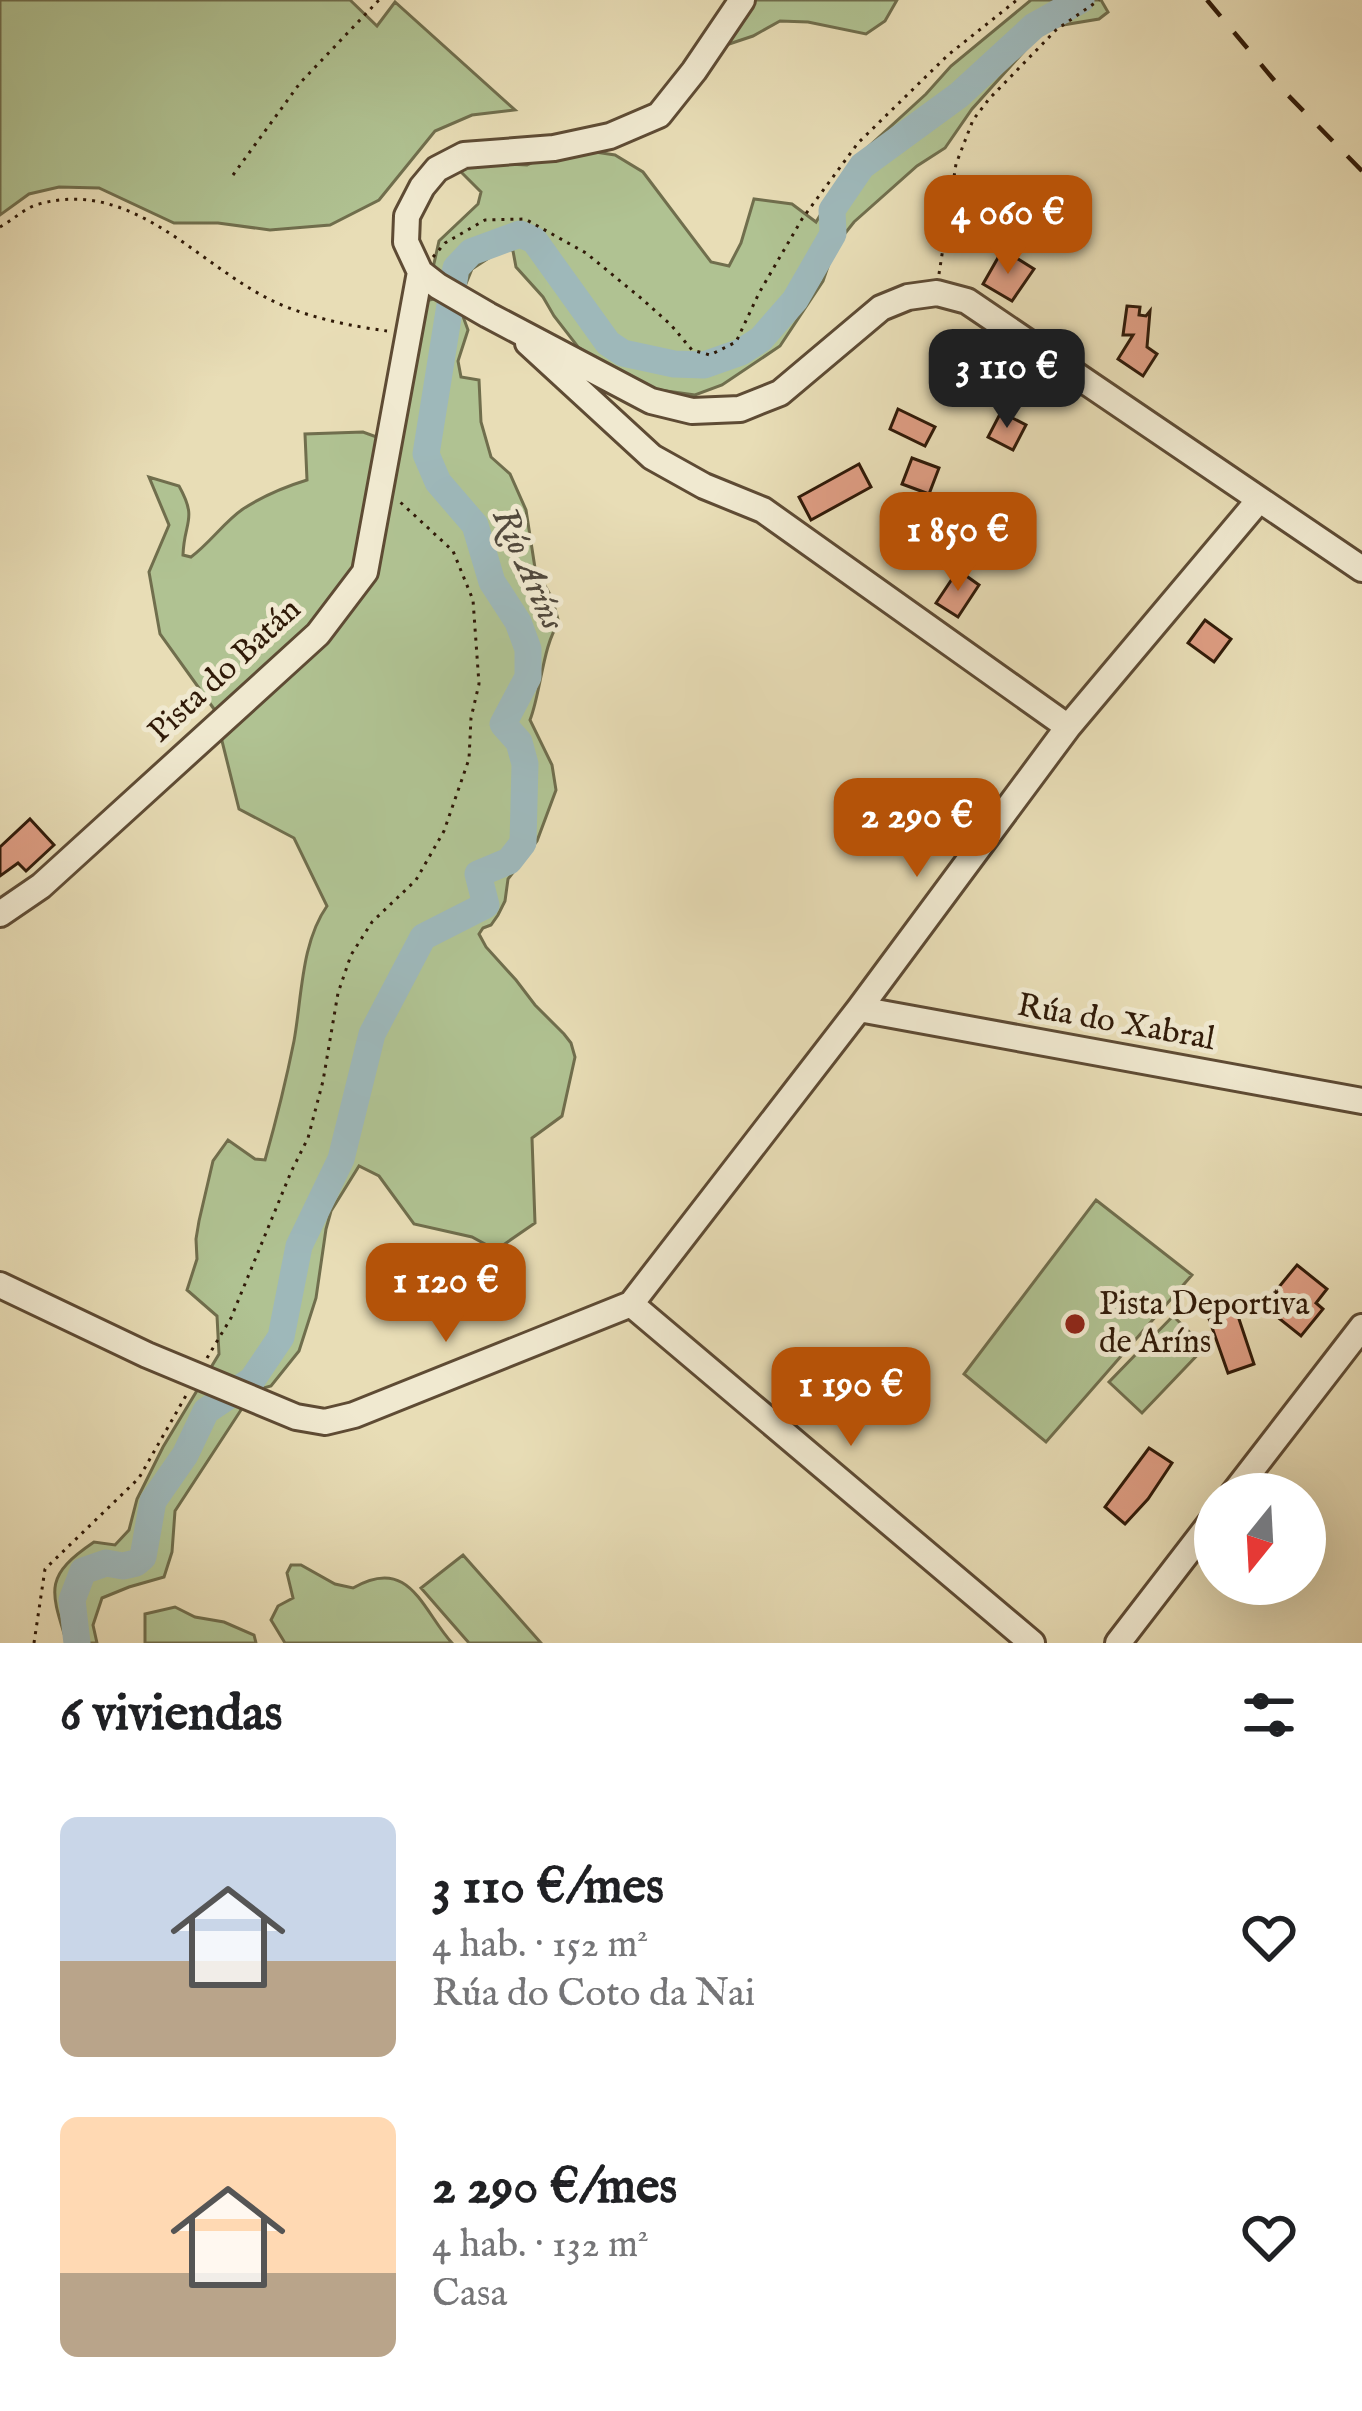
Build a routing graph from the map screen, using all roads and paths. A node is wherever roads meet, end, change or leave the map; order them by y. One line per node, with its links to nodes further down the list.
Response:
1 (379, 0): 6 (path)
2 (742, 0): 8 (street)
3 (1018, 0): 8 (path)
4 (1108, 1): 5 (path)
5 (1097, 2): 9 (path)
6 (233, 175)
7 (0, 227): 11 (path)
8 (429, 279): 10 (street); 11 (street, Pista do Batán)
9 (937, 293): 10 (street); 13 (street)
10 (514, 328): 15 (street)
11 (407, 334): 12 (street, Pista do Batán)
12 (382, 485): 16 (street, Pista do Batán); 22 (path)
13 (1259, 500): 14 (street); 15 (street)
14 (1362, 569)
15 (1068, 727): 17 (street)
16 (0, 914)
17 (859, 1009): 18 (street, Rúa do Xabral); 20 (street)
18 (1362, 1101)
19 (0, 1285): 22 (street)
20 (631, 1304): 22 (street); 26 (street)
21 (1362, 1327): 23 (street)
22 (207, 1380): 25 (path)
23 (1249, 1473)
24 (1194, 1544): 27 (street)
25 (34, 1643)
26 (1032, 1643)
27 (1118, 1643)

